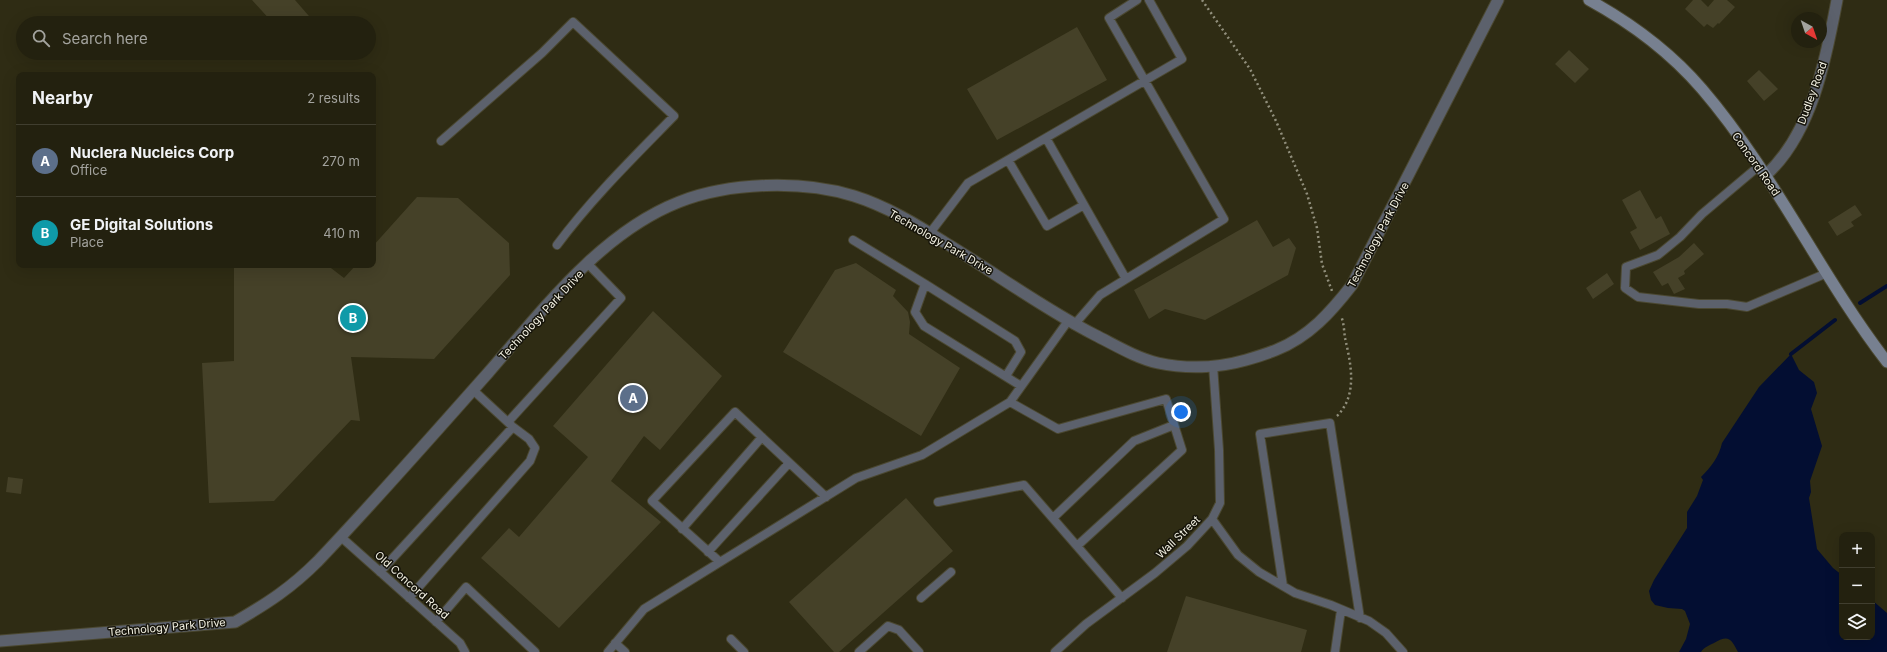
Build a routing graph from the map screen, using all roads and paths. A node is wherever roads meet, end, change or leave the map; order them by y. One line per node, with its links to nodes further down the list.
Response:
1 (1137, 0): 7 (lane)
2 (1149, 0): 7 (lane)
3 (1202, 0): 20 (path)
4 (1498, 0): 20 (street, Technology Park Drive)
5 (1589, 0): 11 (main road, Concord Road)
6 (1836, 0): 11 (street, Dudley Road)
7 (1145, 81): 8 (lane); 18 (lane)
8 (1046, 138): 10 (lane); 12 (lane)
9 (441, 141): 15 (lane)
10 (1008, 160): 12 (lane); 13 (lane)
11 (1762, 170): 17 (main road, Concord Road); 17 (lane)
12 (1084, 205): 18 (lane)
13 (930, 233): 16 (street, Technology Park Drive); 21 (street, Technology Park Drive)
14 (853, 240): 19 (lane)
15 (557, 245)
16 (588, 264): 26 (street, Technology Park Drive); 29 (lane)
17 (1827, 273): 22 (main road, Concord Road)
18 (1126, 279): 21 (lane)
19 (925, 284): 24 (lane); 24 (lane)
20 (1337, 304): 23 (street, Technology Park Drive); 28 (path)
21 (1071, 323): 23 (street, Technology Park Drive); 25 (lane)
22 (1887, 362)
23 (1213, 366): 36 (lane, Wall Street)
24 (1006, 376): 25 (lane)
25 (1021, 386): 27 (lane)
26 (473, 390): 29 (lane); 38 (street, Technology Park Drive)
27 (1010, 402): 30 (lane); 33 (lane)
28 (1330, 423): 44 (lane); 49 (lane)
29 (510, 425): 42 (lane); 45 (lane)
30 (1174, 425): 35 (lane); 39 (lane)
31 (762, 437): 32 (lane); 37 (lane); 37 (lane)
32 (789, 463): 33 (lane); 40 (lane)
33 (826, 497): 41 (lane)
34 (938, 502): 35 (lane)
35 (1053, 518): 39 (lane)
36 (1212, 519): 44 (lane); 47 (lane, Wall Street)
37 (682, 528): 40 (lane)
38 (341, 537): 42 (lane, Old Concord Road); 52 (street, Technology Park Drive)
39 (1077, 546): 47 (lane)
40 (708, 552): 41 (lane)
41 (720, 562): 53 (lane)
42 (380, 572): 45 (lane, Old Concord Road)
43 (951, 572): 46 (lane)
44 (1283, 586): 48 (lane)
45 (409, 598): 50 (lane, Old Concord Road)
46 (921, 598)
47 (1122, 598): 61 (lane, Wall Street)
48 (1341, 610): 49 (lane); 62 (lane)
49 (1360, 618): 63 (lane)
50 (436, 622): 54 (lane, Old Concord Road); 55 (lane)
51 (731, 639): 58 (lane)
52 (0, 641)
53 (615, 643): 56 (lane); 57 (lane)
54 (466, 652)
55 (535, 652)
56 (608, 652)
57 (625, 652)
58 (744, 652)
59 (859, 652): 60 (lane)
60 (919, 652)
61 (1054, 652)
62 (1335, 652)
63 (1403, 652)

